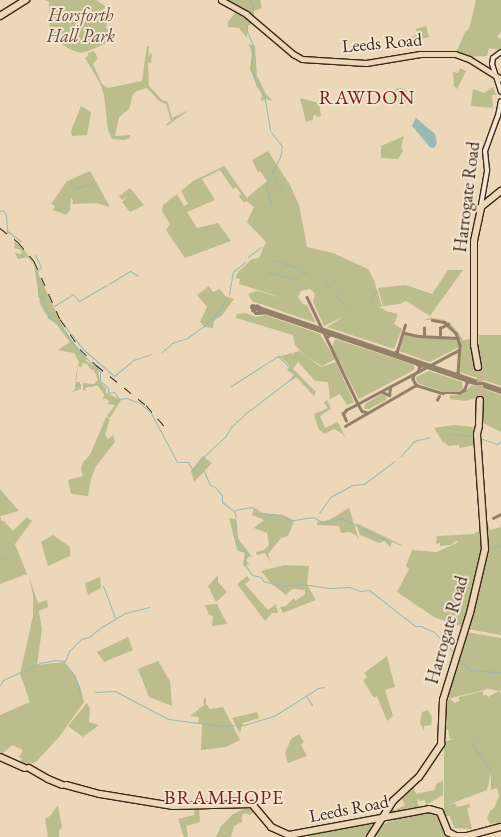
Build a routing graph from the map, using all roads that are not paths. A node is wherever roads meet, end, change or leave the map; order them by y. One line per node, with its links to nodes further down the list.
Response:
1 (26, 0): 3 (highway)
2 (222, 0): 5 (main road, Leeds Road)
3 (0, 16)
4 (501, 52): 5 (main road)
5 (493, 73): 6 (main road, Leeds Road); 7 (main road)
6 (501, 79)
7 (501, 92)
8 (501, 101): 10 (main road, Harrogate Road)
9 (501, 191): 10 (highway)
10 (481, 206): 11 (highway, Harrogate Road)
11 (479, 367)
12 (480, 400): 14 (highway, Harrogate Road)
13 (0, 757): 14 (highway, Leeds Road)
14 (379, 820): 15 (highway, Leeds Road); 16 (highway, Harrogate Road)
15 (501, 827)
16 (370, 837)

